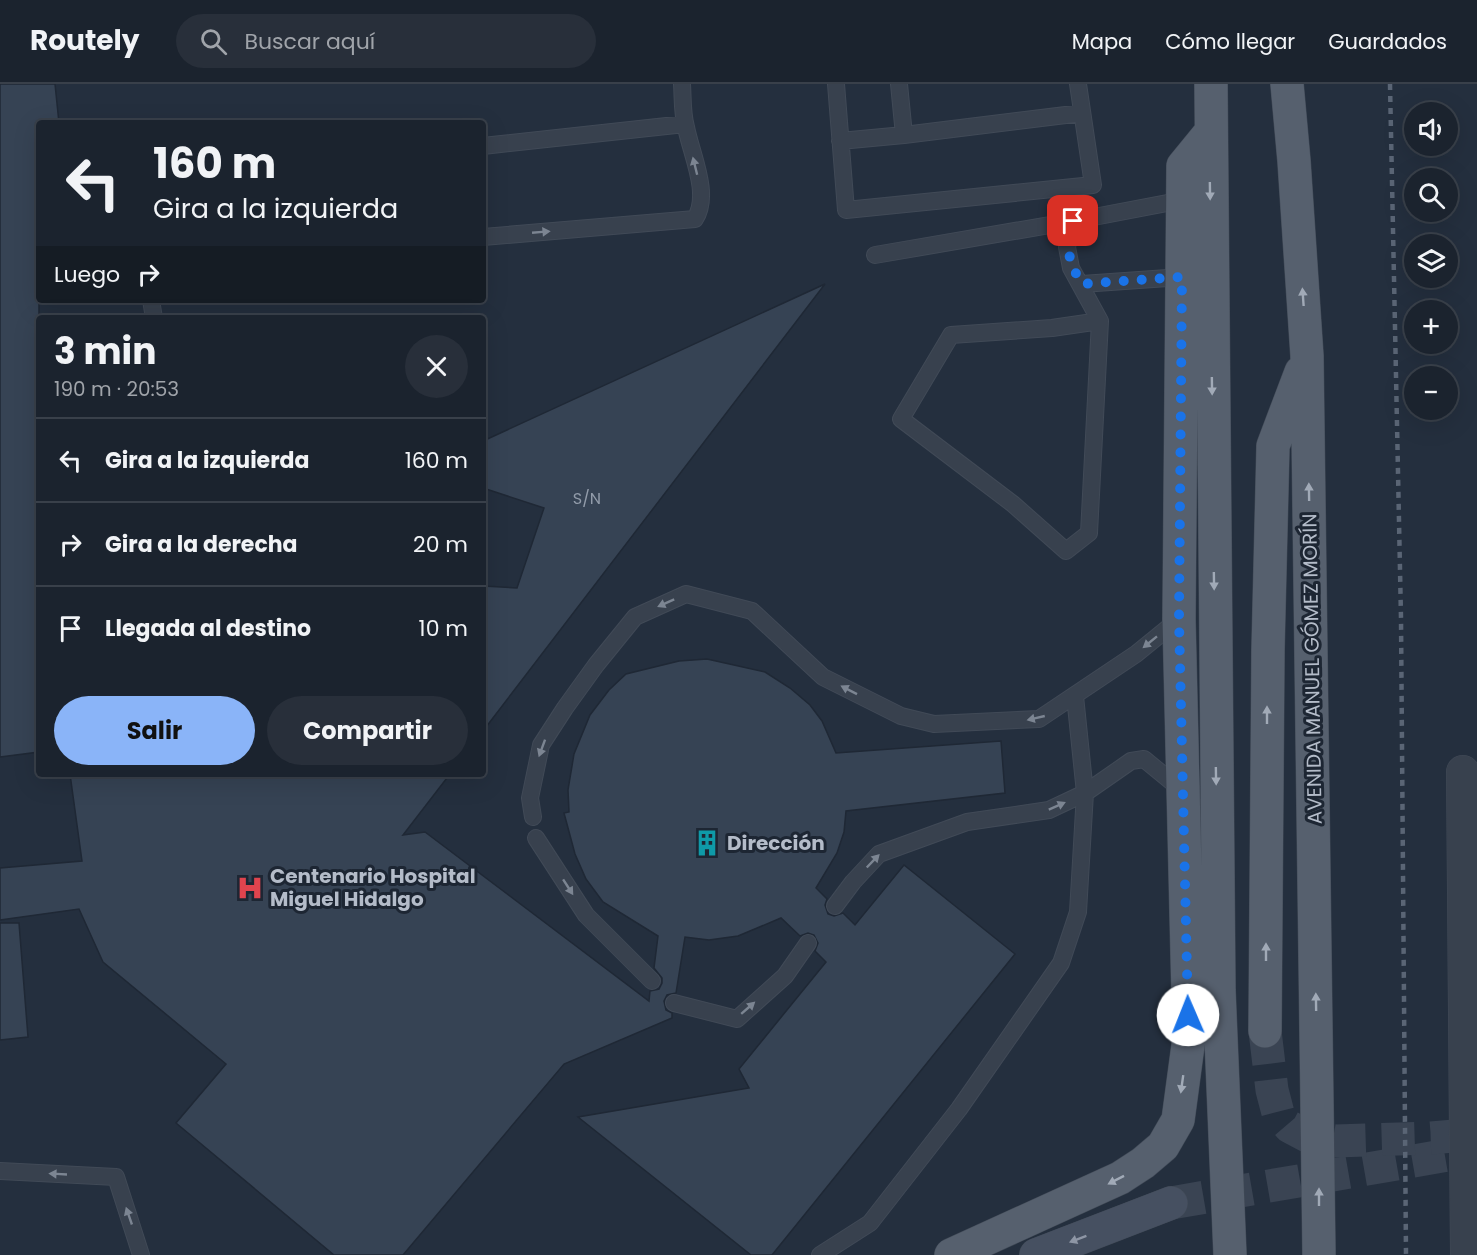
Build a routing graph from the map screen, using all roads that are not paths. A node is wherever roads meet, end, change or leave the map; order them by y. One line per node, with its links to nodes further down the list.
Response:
1 (682, 84): 8 (lane)
2 (836, 84): 11 (lane)
3 (899, 84): 10 (lane)
4 (1078, 84): 7 (lane)
5 (1211, 84): 9 (main road)
6 (1287, 84): 20 (main road, AVENIDA MANUEL GÓMEZ MORÍN, one-way to 6)
7 (1082, 113): 10 (lane); 11 (lane)
8 (685, 124): 12 (lane); 15 (lane, one-way to 8)
9 (1210, 133): 13 (main road); 22 (main road, one-way to 22)
10 (904, 135): 11 (lane)
11 (840, 141)
12 (486, 146)
13 (1183, 200): 14 (lane); 17 (main road)
14 (1073, 221): 16 (lane); 18 (lane)
15 (486, 237)
16 (875, 255)
17 (1182, 277): 18 (lane); 21 (main road)
18 (1082, 284): 19 (lane)
19 (1100, 321): 19 (lane)
20 (1307, 356): 37 (main road, one-way to 20); 47 (main road, AVENIDA MANUEL GÓMEZ MORÍN, one-way to 20)
21 (1180, 485): 22 (main road); 23 (main road)
22 (1214, 511): 32 (main road, one-way to 32)
23 (1179, 619): 24 (lane, one-way to 24); 26 (main road)
24 (1075, 696): 27 (lane); 28 (lane, one-way to 28)
25 (1463, 772): 39 (street)
26 (1184, 792): 27 (lane); 30 (main road)
27 (1084, 793): 31 (lane, one-way to 27); 43 (lane)
28 (533, 817)
29 (536, 837): 34 (lane, one-way to 34)
30 (1185, 898): 32 (main road); 38 (main road)
31 (835, 906)
32 (1218, 942): 35 (main road)
33 (808, 943): 36 (lane, one-way to 33)
34 (652, 981)
35 (1219, 990): 38 (main road); 46 (main road)
36 (674, 1003)
37 (1265, 1031)
38 (1188, 1038): 44 (main road, one-way to 44)
39 (1472, 1169): 48 (street)
40 (0, 1171): 42 (lane, one-way to 40)
41 (1171, 1203): 45 (main road, one-way to 45)
42 (141, 1255)
43 (819, 1255)
44 (951, 1255)
45 (1036, 1255)
46 (1230, 1255)
47 (1319, 1255)
48 (1467, 1255)

